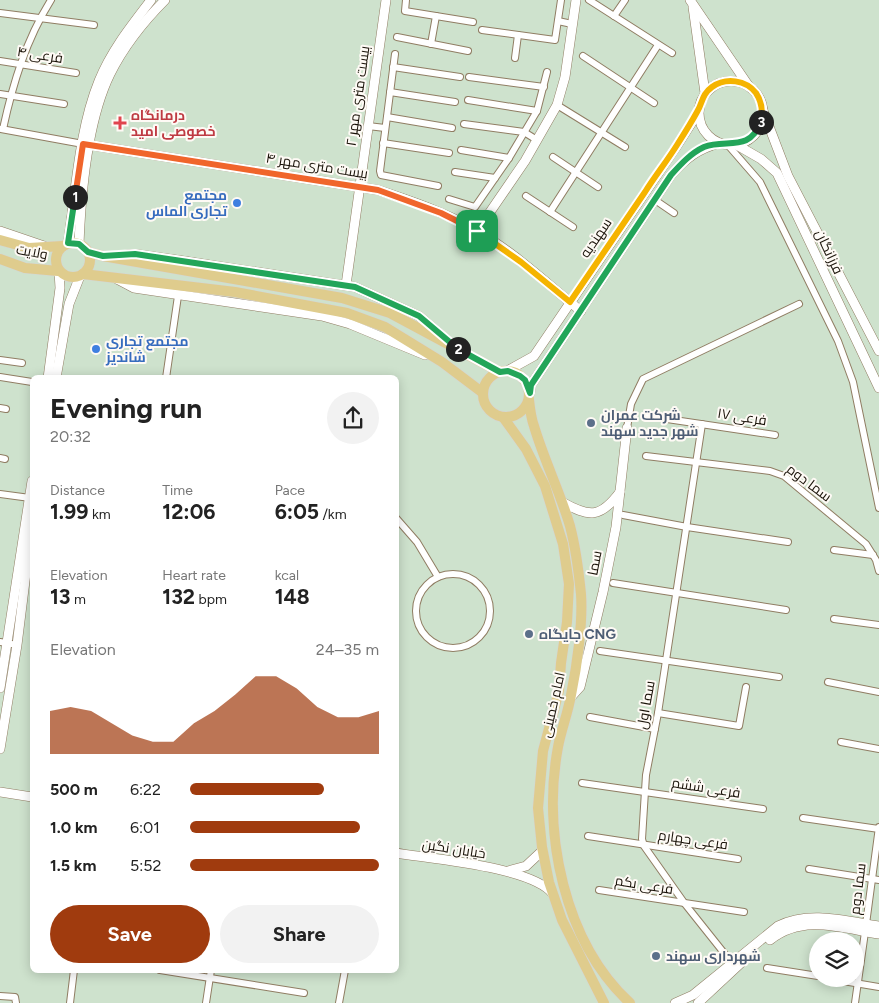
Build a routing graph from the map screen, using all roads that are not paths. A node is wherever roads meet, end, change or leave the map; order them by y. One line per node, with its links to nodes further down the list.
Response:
1 (51, 0): 14 (street)
2 (150, 0): 61 (street)
3 (165, 0): 61 (street)
4 (386, 0): 53 (street, بیست متری مهر ۲)
5 (406, 0): 12 (street)
6 (561, 0): 15 (street)
7 (576, 0): 17 (street)
8 (589, 0): 13 (street)
9 (625, 0): 13 (street)
10 (691, 1): 37 (street); 40 (street)
11 (0, 13): 14 (street)
12 (436, 16): 16 (street); 22 (street)
13 (614, 16): 23 (street)
14 (40, 18): 18 (street); 30 (street)
15 (558, 21): 17 (street); 20 (street)
16 (473, 22)
17 (572, 24): 47 (street)
18 (94, 25)
19 (482, 30): 20 (street)
20 (518, 34): 28 (street)
21 (396, 37): 22 (street)
22 (431, 44): 24 (street)
23 (658, 45): 25 (street); 38 (street)
24 (468, 51)
25 (672, 53)
26 (395, 54): 31 (street)
27 (583, 56): 38 (street)
28 (515, 58)
29 (0, 61): 30 (street, فرعی ۴)
30 (20, 65): 33 (street, فرعی ۴); 42 (street)
31 (393, 67): 34 (street); 39 (street)
32 (548, 72): 36 (street)
33 (76, 73)
34 (460, 77)
35 (469, 77): 36 (street)
36 (544, 87): 50 (street)
37 (749, 87): 40 (street); 48 (street)
38 (630, 88): 45 (street); 58 (street)
39 (390, 92): 44 (street); 51 (street)
40 (705, 93): 49 (street)
41 (0, 94): 42 (street)
42 (10, 96): 46 (street); 56 (street)
43 (468, 100): 50 (street)
44 (455, 102)
45 (654, 103)
46 (64, 104)
47 (557, 105): 58 (street); 59 (street)
48 (762, 108): 62 (street); 100 (street, فرزانگان)
49 (698, 110): 62 (street); 96 (street, سهندیه)
50 (537, 111): 57 (street)
51 (387, 117): 54 (street); 55 (street)
52 (464, 124): 57 (street)
53 (368, 126): 54 (street); 72 (street, بیست متری مهر ۲)
54 (385, 128): 60 (street)
55 (452, 128)
56 (2, 129): 61 (street)
57 (524, 132): 59 (street); 67 (street)
58 (602, 132): 63 (street); 69 (street)
59 (537, 140): 81 (street)
60 (383, 143): 65 (street); 71 (street)
61 (86, 144): 72 (street, بیست متری مهر ۴); 83 (street); 84 (street)
62 (727, 144): 76 (street, سهندیه); 110 (street, فرزانگان); 125 (street)
63 (625, 147)
64 (461, 150): 67 (street)
65 (449, 153)
66 (553, 157): 69 (street)
67 (509, 158): 70 (street)
68 (454, 172): 70 (street)
69 (576, 172): 73 (street); 77 (street)
70 (495, 178): 75 (street)
71 (438, 186)
72 (359, 187): 81 (street, بیست متری مهر ۴); 94 (street, بیست متری مهر ۲)
73 (598, 187)
74 (526, 196): 77 (street)
75 (449, 200)
76 (655, 200): 78 (street); 98 (street, سهندیه)
77 (550, 212): 79 (street)
78 (674, 213)
79 (573, 227)
80 (0, 231): 85 (street)
81 (477, 231): 96 (street, بیست متری مهر ۴)
82 (0, 240): 85 (main road, ولایت)
83 (66, 244): 84 (main road); 85 (main road, ولایت); 91 (main road)
84 (79, 244): 86 (main road)
85 (47, 247)
86 (88, 252): 87 (main road); 92 (main road)
87 (106, 257): 94 (street); 99 (main road)
88 (0, 259): 90 (main road, ولایت)
89 (0, 264): 90 (street)
90 (25, 268): 91 (main road, ولایت)
91 (59, 271): 92 (main road); 105 (street)
92 (82, 275): 93 (main road); 106 (street)
93 (112, 277): 95 (street); 102 (main road)
94 (346, 285): 99 (street)
95 (178, 296): 102 (street); 107 (street)
96 (570, 302): 98 (street, بیست متری مهر ۴); 104 (street, سهندیه)
97 (799, 304): 116 (street)
98 (581, 311): 112 (street, سهندیه)
99 (458, 349): 104 (main road)
100 (879, 351)
101 (0, 360): 103 (street)
102 (442, 362): 111 (main road)
103 (22, 363)
104 (504, 372): 111 (main road); 112 (main road)
105 (48, 375)
106 (56, 375)
107 (166, 375)
108 (0, 377): 109 (street)
109 (30, 382)
110 (879, 388)
111 (483, 393): 114 (main road)
112 (529, 397): 114 (main road); 123 (main road, امام خمینی)
113 (647, 416): 115 (street, فرعی ۱۷)
114 (503, 417): 164 (main road, امام خمینی)
115 (702, 424): 117 (street, فرعی ۱۷); 119 (street, سما اول)
116 (628, 428): 120 (street, سما)
117 (775, 435)
118 (646, 456): 119 (street, سما دوم)
119 (697, 462): 128 (street, سما اول); 132 (street, سما دوم)
120 (620, 492): 123 (street); 148 (street, سما)
121 (0, 494): 122 (street)
122 (30, 499)
123 (562, 502): 148 (main road, امام خمینی)
124 (30, 505): 140 (street)
125 (879, 508)
126 (623, 515): 128 (street)
127 (399, 521): 134 (street)
128 (687, 527): 130 (street); 136 (street, سما اول)
129 (30, 535): 140 (street)
130 (788, 542)
131 (834, 550): 132 (street)
132 (873, 555): 133 (street, سما دوم)
133 (879, 570)
134 (438, 577): 134 (street)
135 (614, 583): 136 (street)
136 (677, 594): 137 (street); 142 (street, سما اول)
137 (786, 610)
138 (834, 619): 139 (street)
139 (879, 625)
140 (8, 643): 146 (street); 153 (street)
141 (600, 651): 142 (street)
142 (666, 661): 143 (street); 149 (street, سما اول)
143 (779, 677)
144 (828, 682): 147 (street)
145 (746, 687): 149 (street)
146 (0, 688)
147 (879, 692)
148 (571, 697): 195 (main road, امام خمینی)
149 (658, 713): 151 (street, سما اول)
150 (590, 717): 151 (street)
151 (655, 729): 157 (street, سما اول)
152 (841, 742): 154 (street)
153 (0, 749)
154 (879, 749)
155 (582, 783): 157 (street, فرعی ششم)
156 (0, 792): 158 (street)
157 (645, 792): 159 (street, فرعی ششم); 163 (street, سما اول)
158 (30, 798)
159 (763, 809)
160 (803, 818): 161 (street)
161 (879, 828): 169 (street, سما دوم)
162 (588, 836): 163 (street, فرعی چهارم)
163 (644, 846): 166 (street, فرعی چهارم); 172 (street)
164 (542, 850): 168 (street); 171 (main road, امام خمینی)
165 (399, 854): 168 (street, خیابان نگین)
166 (738, 859)
167 (809, 869): 169 (street)
168 (508, 871): 171 (street, خیابان نگین)
169 (876, 880): 175 (street, سما دوم)
170 (599, 890): 172 (street, فرعی یکم)
171 (553, 894): 194 (main road, امام خمینی)
172 (685, 904): 173 (street, فرعی یکم); 178 (street)
173 (744, 912)
174 (879, 926): 175 (street)
175 (866, 928): 176 (street); 177 (street, سما دوم); 178 (street)
176 (879, 934)
177 (864, 940)
178 (734, 966): 196 (street); 197 (street)
179 (767, 968): 184 (street)
180 (74, 973): 191 (street)
181 (198, 973): 183 (street)
182 (344, 973): 193 (street)
183 (211, 974): 188 (street); 192 (street)
184 (809, 975)
185 (864, 984): 187 (street)
186 (857, 987): 198 (street, سما دوم)
187 (879, 987)
188 (304, 993)
189 (0, 996): 190 (street)
190 (16, 1003)
191 (70, 1003)
192 (206, 1003)
193 (339, 1003)
194 (604, 1003)
195 (630, 1003)
196 (675, 1003)
197 (698, 1003)
198 (855, 1003)

